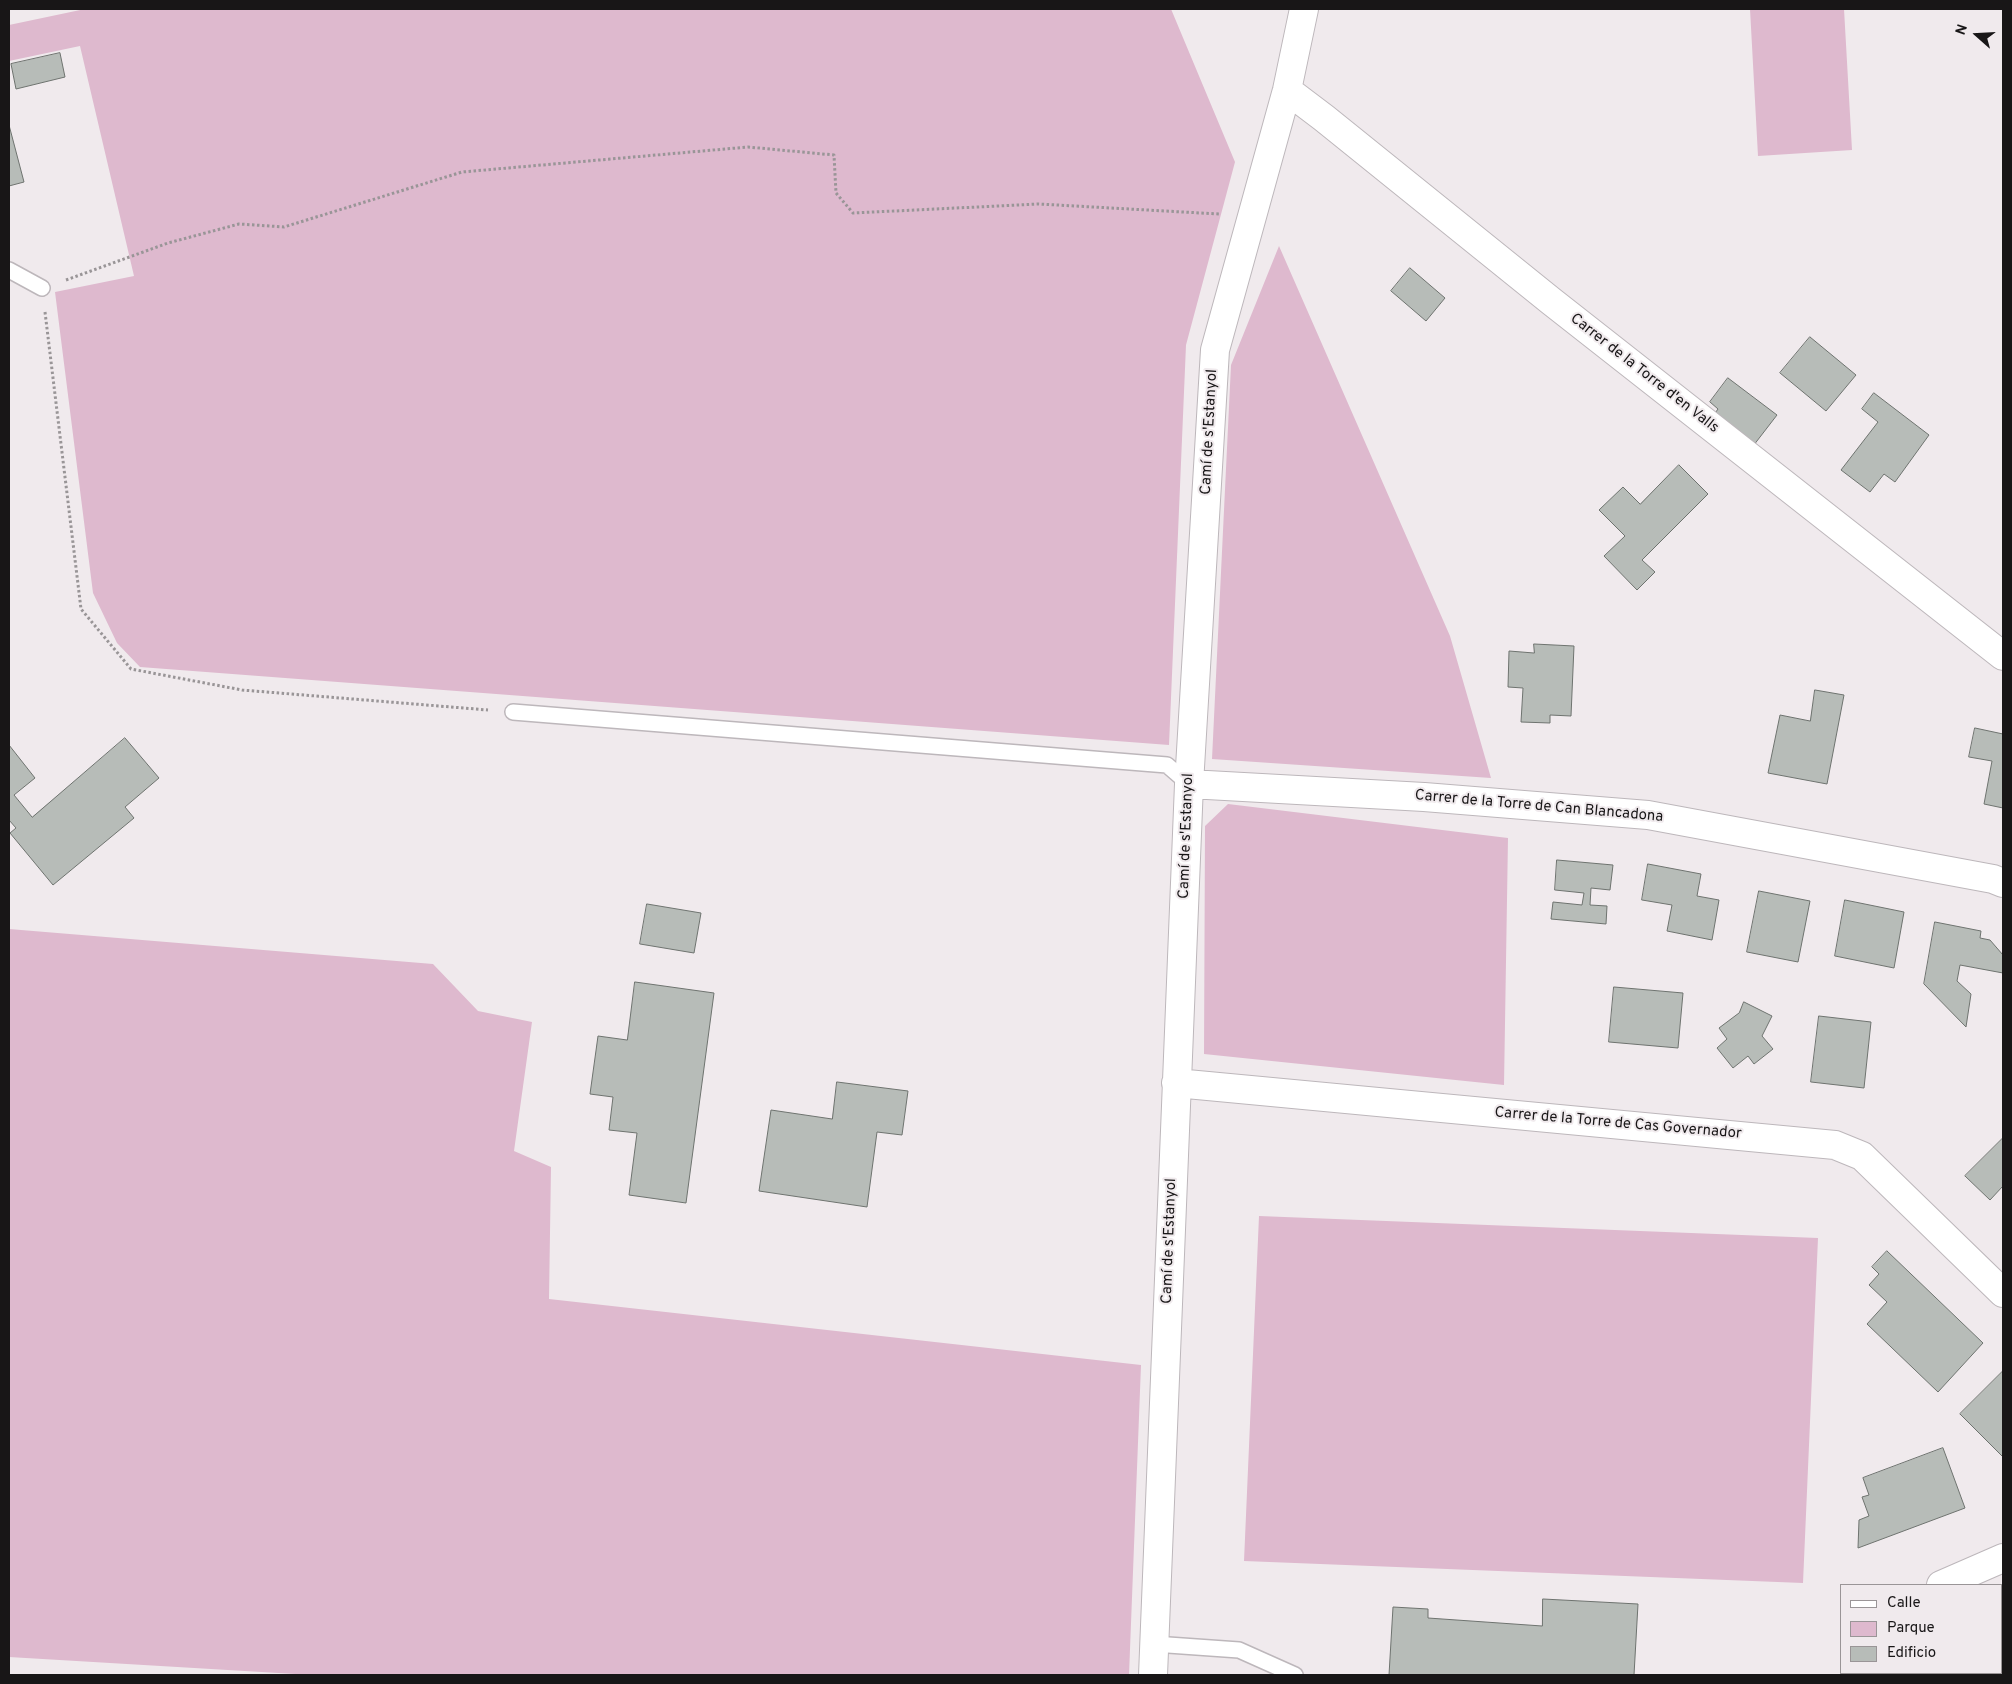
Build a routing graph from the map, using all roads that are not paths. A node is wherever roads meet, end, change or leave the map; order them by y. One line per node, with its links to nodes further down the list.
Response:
1 (1304, 9): 2 (street, Camí de s'Estanyol)
2 (1287, 90): 5 (street, Carrer de la Torre d'en Valls); 7 (street, Camí de s'Estanyol)
3 (9, 270): 4 (lane)
4 (42, 288)
5 (2003, 656)
6 (513, 712): 7 (lane)
7 (1189, 784): 8 (street, Carrer de la Torre de Can Blancadona); 9 (street, Camí de s'Estanyol)
8 (2003, 883)
9 (1176, 1083): 10 (street, Carrer de la Torre de Cas Governador); 13 (street, Camí de s'Estanyol)
10 (2003, 1293)
11 (2003, 1558): 12 (street)
12 (1943, 1584)
13 (1154, 1644): 14 (street, Camí de s'Estanyol); 15 (lane)
14 (1153, 1675)
15 (1296, 1675)

